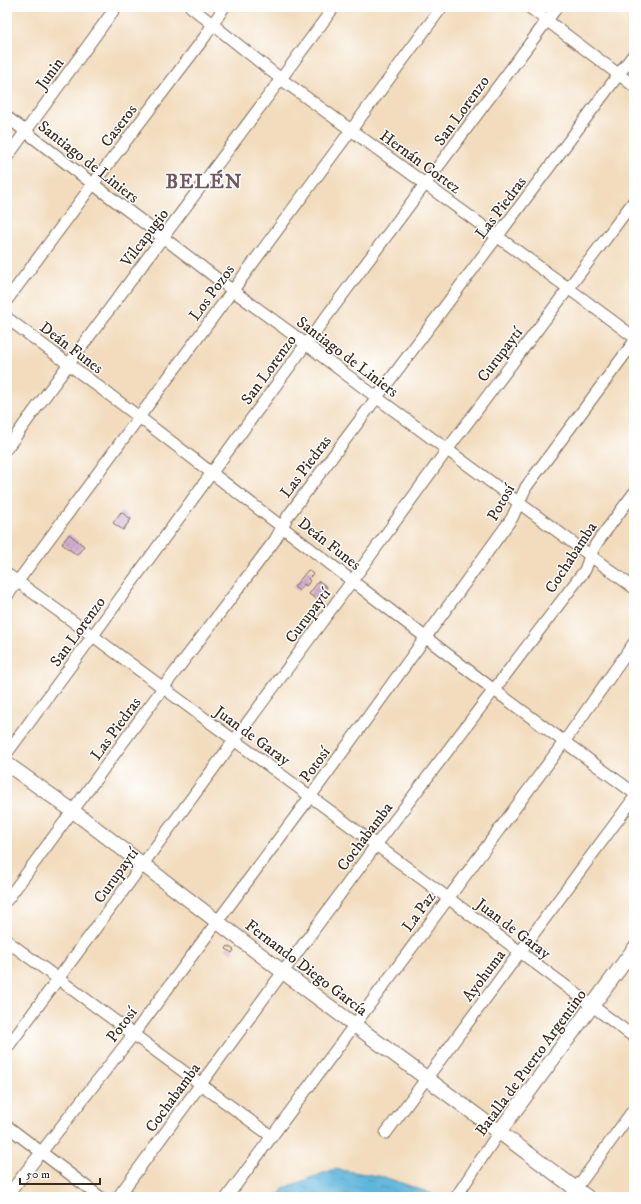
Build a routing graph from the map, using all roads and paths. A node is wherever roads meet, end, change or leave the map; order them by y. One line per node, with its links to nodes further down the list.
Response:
1 (116, 7): 16 (street, Junin)
2 (191, 7): 9 (street, Hernán Cortez)
3 (224, 7): 9 (street, Caseros)
4 (334, 7): 12 (street, Vilcapugio)
5 (442, 7): 15 (street, Los Pozos)
6 (529, 7): 8 (street)
7 (557, 7): 8 (street, San Lorenzo)
8 (546, 21): 11 (street); 19 (street, San Lorenzo)
9 (212, 24): 12 (street, Hernán Cortez); 18 (street, Caseros)
10 (634, 54): 11 (street, Las Piedras)
11 (618, 75): 13 (street); 21 (street, Las Piedras)
12 (281, 79): 15 (street, Hernán Cortez); 22 (street, Vilcapugio)
13 (634, 86)
14 (7, 118): 16 (street, Santiago de Liniers)
15 (351, 130): 19 (street, Hernán Cortez); 24 (street, Los Pozos)
16 (26, 132): 17 (street, Junin); 18 (street, Santiago de Liniers)
17 (7, 157)
18 (93, 184): 22 (street, Santiago de Liniers); 25 (street, Caseros)
19 (426, 185): 21 (street, Hernán Cortez); 29 (street, San Lorenzo)
20 (634, 201): 23 (street, Curupaytí)
21 (498, 236): 23 (street, Hernán Cortez); 31 (street, Las Piedras)
22 (163, 238): 24 (street, Santiago de Liniers); 30 (street, Vilcapugio)
23 (568, 288): 27 (street, Hernán Cortez); 34 (street, Curupaytí)
24 (232, 290): 29 (street, Santiago de Liniers); 32 (street, Los Pozos)
25 (7, 300)
26 (7, 318): 30 (street, Deán Funes)
27 (634, 337)
28 (634, 342): 37 (street, Potosí)
29 (306, 344): 31 (street, Santiago de Liniers); 35 (street, San Lorenzo)
30 (68, 364): 32 (street, Deán Funes); 33 (street, Vilcapugio)
31 (376, 397): 34 (street, Santiago de Liniers); 38 (street, Las Piedras)
32 (139, 417): 35 (street, Deán Funes); 42 (street, Los Pozos)
33 (7, 448)
34 (448, 450): 37 (street, Santiago de Liniers); 41 (street, Curupaytí)
35 (211, 474): 38 (street, Deán Funes); 45 (street, San Lorenzo)
36 (634, 494): 39 (street, Cochabamba)
37 (520, 503): 39 (street, Santiago de Liniers); 46 (street, Potosí)
38 (283, 528): 41 (street, Deán Funes); 48 (street, Las Piedras)
39 (590, 556): 43 (street, Santiago de Liniers); 49 (street, Cochabamba)
40 (7, 574): 42 (street, Juan de Garay)
41 (352, 581): 46 (street, Deán Funes); 50 (street, Curupaytí)
42 (17, 582): 44 (street, Los Pozos); 45 (street, Juan de Garay)
43 (634, 588)
44 (7, 596)
45 (93, 636): 48 (street, Juan de Garay); 52 (street, San Lorenzo)
46 (425, 638): 49 (street, Deán Funes); 55 (street, Potosí)
47 (634, 643): 51 (street, La Paz)
48 (164, 688): 50 (street, Juan de Garay); 57 (street, Las Piedras)
49 (494, 690): 51 (street, Deán Funes); 58 (street, Cochabamba)
50 (234, 740): 55 (street, Juan de Garay); 59 (street, Curupaytí)
51 (564, 742): 54 (street, Deán Funes); 60 (street, La Paz)
52 (7, 753)
53 (7, 764): 57 (main road, Fernando Diego García)
54 (634, 793)
55 (310, 797): 58 (street, Juan de Garay); 62 (street, Potosí)
56 (634, 798): 65 (street, Ayohuma)
57 (73, 811): 59 (main road, Fernando Diego García); 61 (street, Las Piedras)
58 (376, 845): 60 (street, Juan de Garay); 66 (street, Cochabamba)
59 (143, 864): 62 (main road, Fernando Diego García); 67 (street, Curupaytí)
60 (448, 898): 65 (street, Juan de Garay); 69 (street, La Paz)
61 (7, 900)
62 (218, 921): 66 (main road, Fernando Diego García); 70 (street, Potosí)
63 (7, 941): 67 (street)
64 (634, 949): 68 (main road, Batalla de Puerto Argentino)
65 (520, 952): 68 (street, Juan de Garay); 73 (street, Ayohuma)
66 (283, 972): 69 (main road, Fernando Diego García); 74 (street, Cochabamba)
67 (58, 979): 70 (street); 72 (street, Curupaytí)
68 (591, 1006): 71 (street, Juan de Garay); 77 (main road, Batalla de Puerto Argentino)
69 (355, 1024): 73 (main road, Fernando Diego García); 79 (street, La Paz)
70 (133, 1035): 74 (street); 80 (street, Potosí)
71 (634, 1037)
72 (7, 1048)
73 (426, 1078): 77 (main road, Fernando Diego García); 78 (street, Ayohuma)
74 (200, 1085): 79 (street); 84 (street, Cochabamba)
75 (634, 1109): 81 (street)
76 (7, 1126): 80 (street)
77 (500, 1132): 81 (main road, Fernando Diego García); 86 (street, Batalla de Puerto Argentino)
78 (386, 1133)
79 (271, 1136): 85 (street, La Paz)
80 (41, 1151): 82 (street, Potosí); 83 (street)
81 (573, 1193): 87 (main road, Fernando Diego García)
82 (7, 1196)
83 (100, 1197)
84 (118, 1197)
85 (227, 1197)
86 (456, 1197)
87 (588, 1197)

